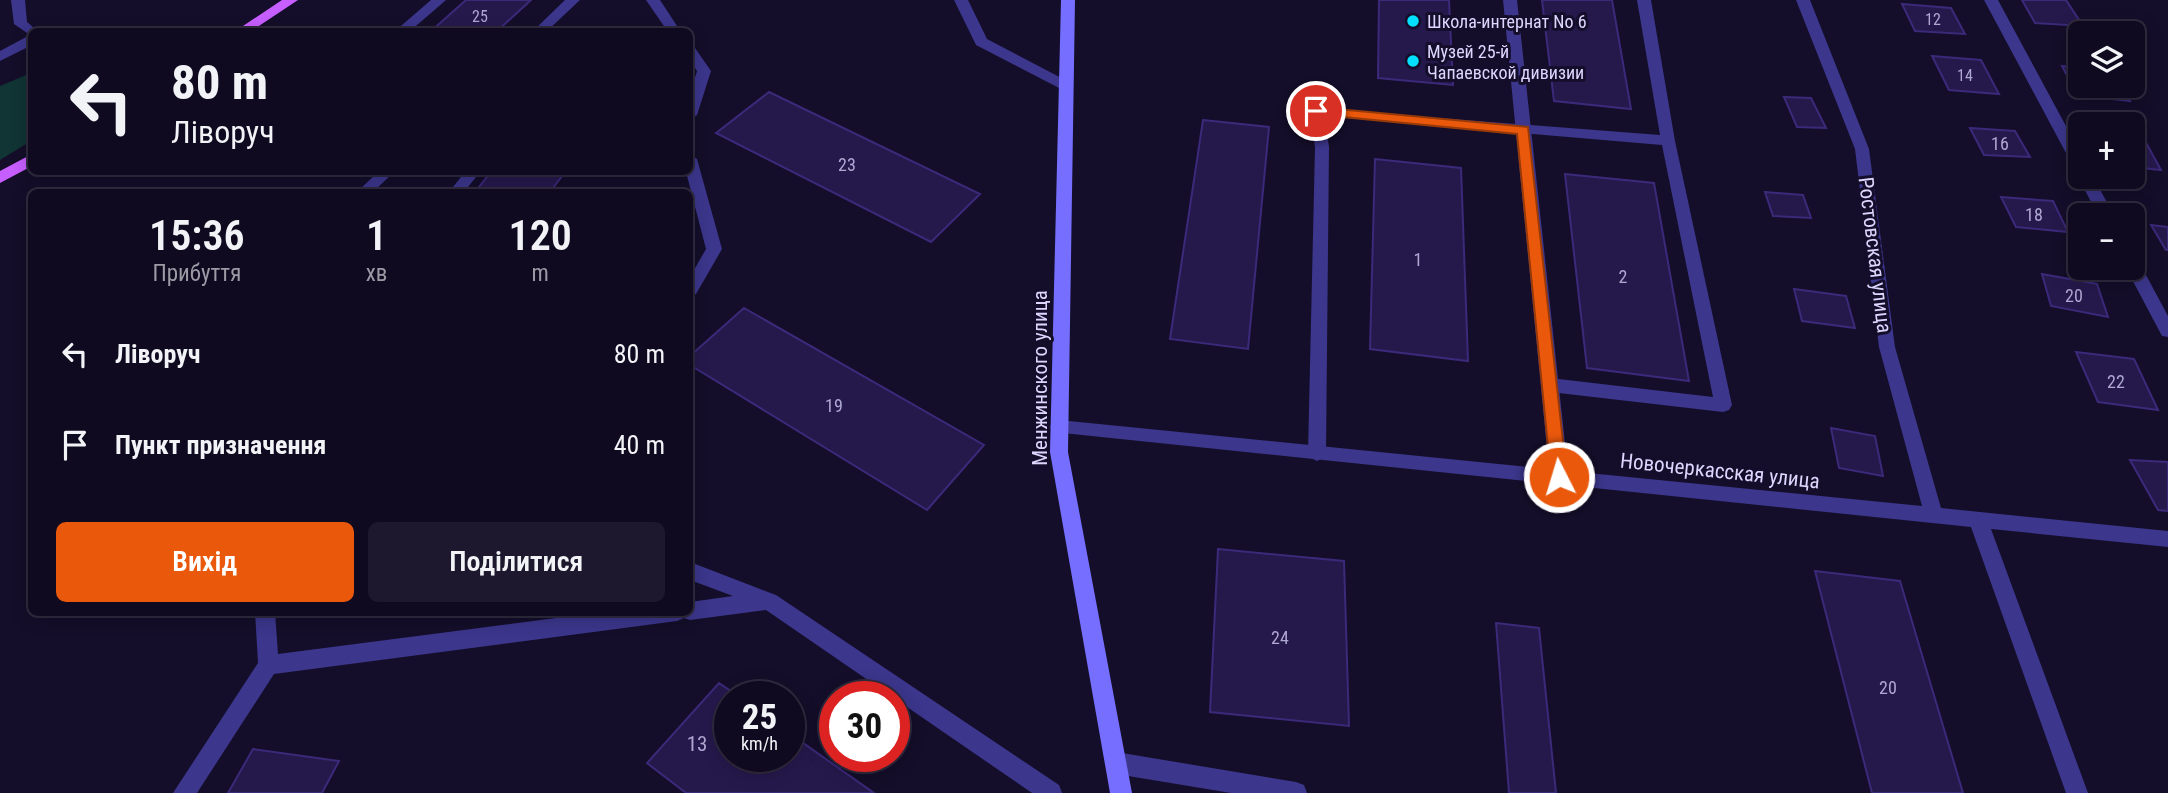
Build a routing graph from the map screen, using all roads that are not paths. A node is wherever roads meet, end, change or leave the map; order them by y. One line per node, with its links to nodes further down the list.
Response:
1 (18, 0): 16 (street)
2 (291, 0): 12 (main road)
3 (439, 0): 13 (street)
4 (573, 0): 14 (street)
5 (653, 0): 15 (street)
6 (961, 0): 20 (street)
7 (1068, 0): 20 (street, Менжинского улица)
8 (1510, 0): 22 (street)
9 (1644, 0): 23 (street)
10 (1803, 0): 39 (street, Ростовская улица)
11 (1991, 0): 24 (street)
12 (246, 28)
13 (405, 28)
14 (542, 28)
15 (673, 28)
16 (28, 29)
17 (28, 42): 18 (street)
18 (0, 57)
19 (693, 59): 21 (street)
20 (1066, 86): 36 (street, Менжинского улица)
21 (693, 106)
22 (1524, 130): 23 (street); 35 (street); 37 (street)
23 (1668, 141): 35 (street)
24 (2068, 144)
25 (28, 161): 29 (main road)
26 (693, 170): 33 (street)
27 (384, 175): 30 (street)
28 (470, 175): 31 (street)
29 (0, 178)
30 (367, 189)
31 (459, 189)
32 (2141, 280): 34 (street)
33 (693, 285)
34 (2168, 331)
35 (1550, 385): 38 (street)
36 (1059, 427): 37 (street, Новочеркасская улица); 48 (street, Менжинского улица)
37 (1317, 453): 38 (street, Новочеркасская улица)
38 (1559, 477): 39 (street, Новочеркасская улица)
39 (1934, 515): 40 (street, Новочеркасская улица)
40 (1978, 520): 41 (street, Новочеркасская улица); 53 (street)
41 (2168, 539)
42 (693, 573): 43 (street)
43 (769, 601): 44 (street); 50 (street)
44 (693, 611)
45 (265, 616): 47 (street)
46 (646, 616): 47 (street)
47 (268, 665): 49 (street)
48 (1116, 763): 51 (street, Менжинского улица); 52 (street)
49 (184, 793)
50 (1051, 793)
51 (1121, 793)
52 (1296, 793)
53 (2077, 793)

